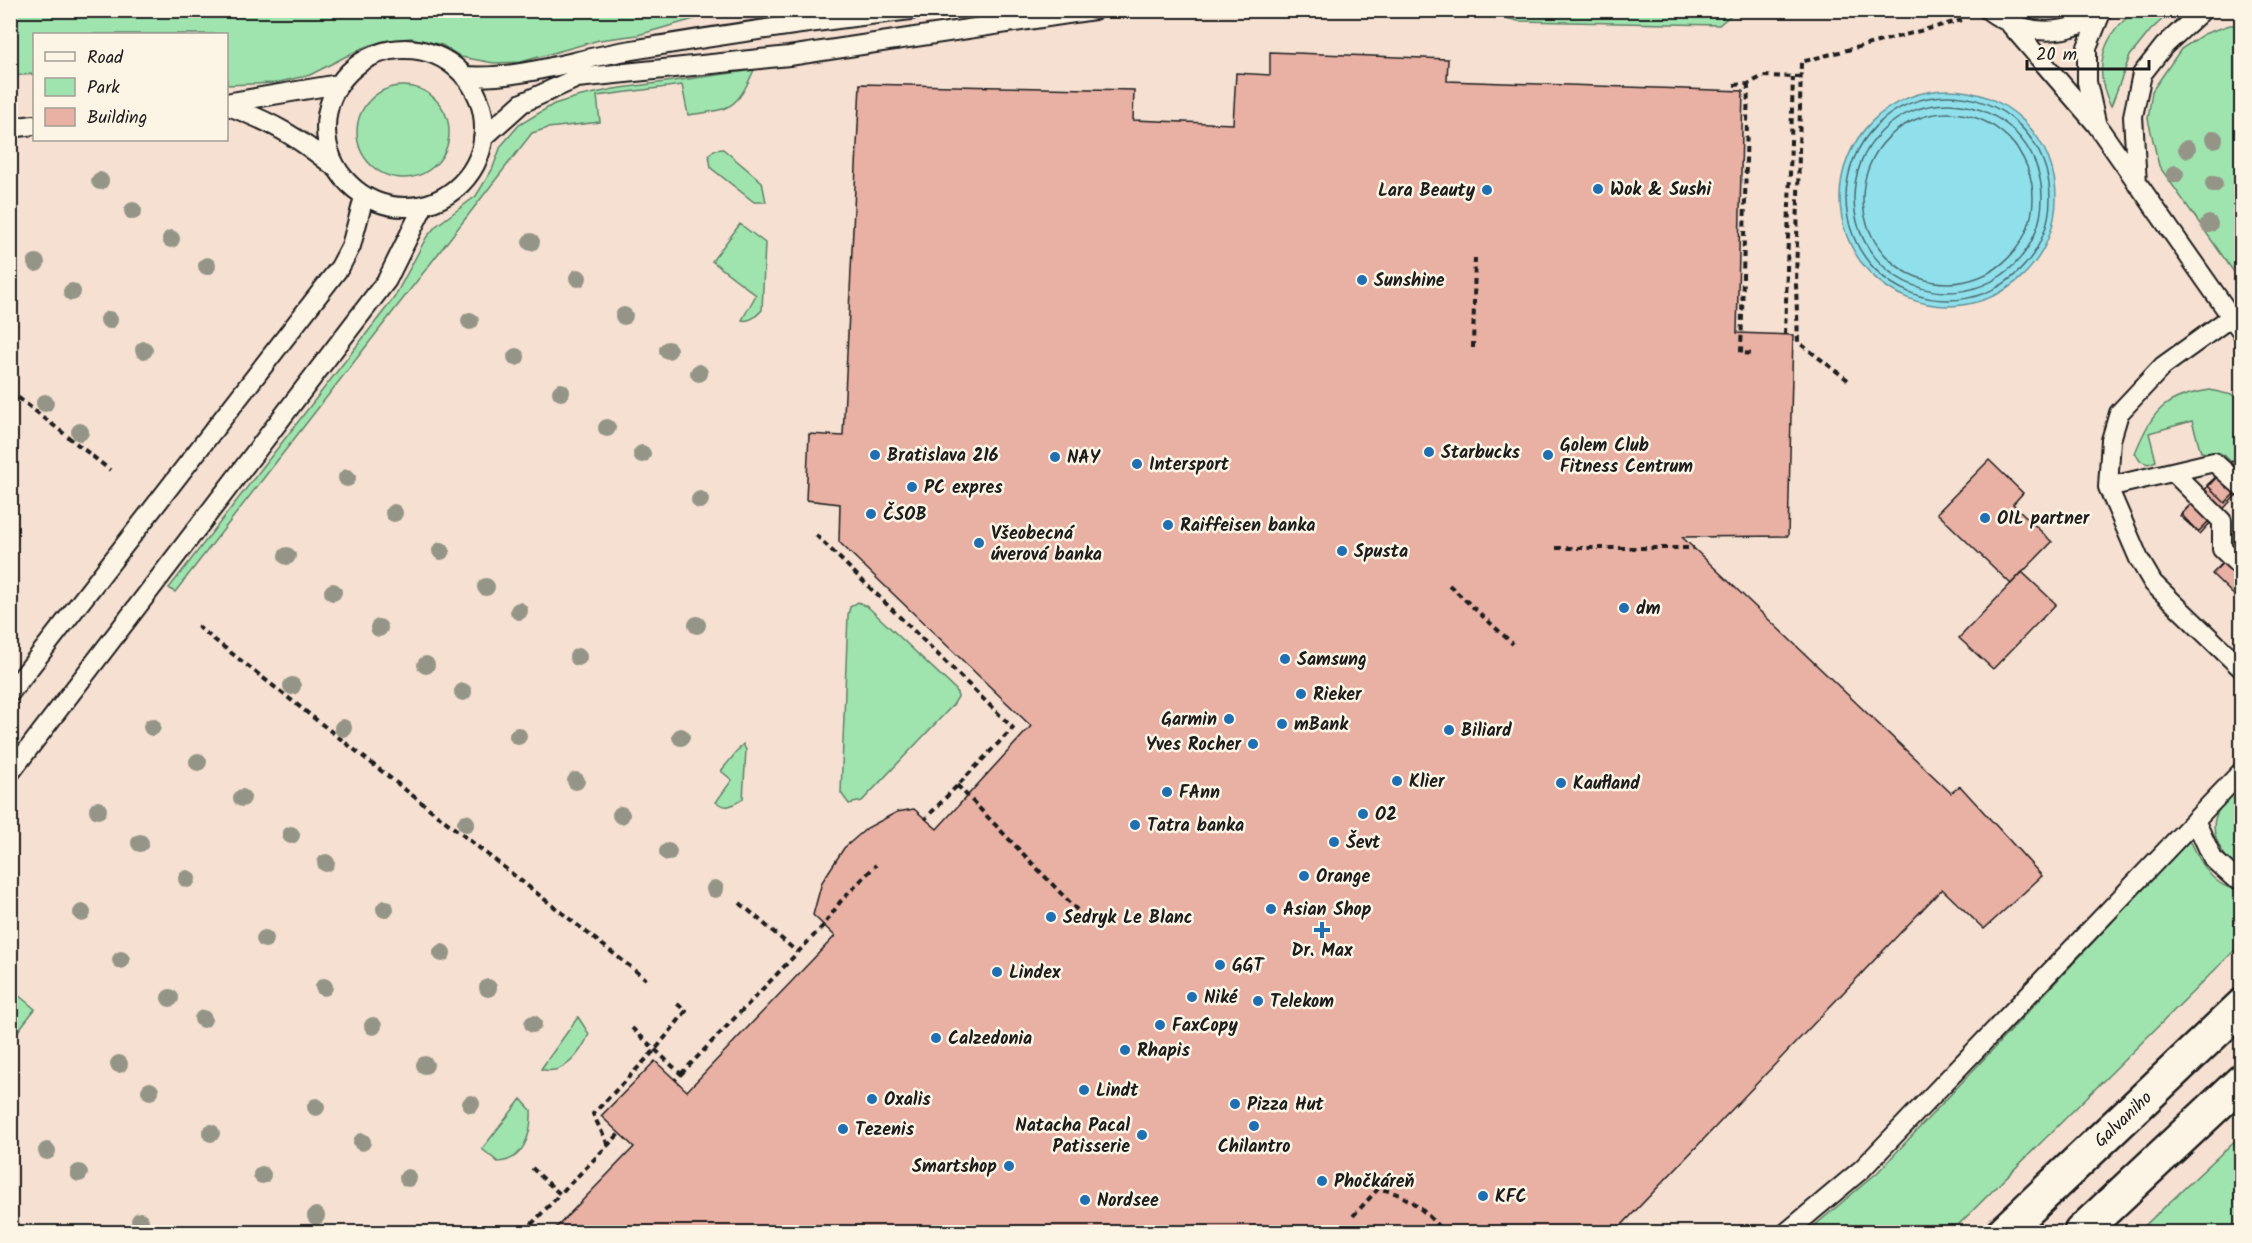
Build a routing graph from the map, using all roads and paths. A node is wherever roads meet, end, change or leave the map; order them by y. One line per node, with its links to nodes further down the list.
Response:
1 (911, 10): 8 (lane)
2 (1094, 10): 19 (lane)
3 (1988, 10): 7 (lane)
4 (2203, 10): 21 (lane)
5 (2102, 12): 7 (lane); 16 (lane)
6 (1965, 20): 10 (path)
7 (2009, 23): 16 (lane)
8 (464, 76): 11 (lane); 19 (lane)
9 (1793, 77): 10 (path); 12 (path); 26 (path)
10 (1800, 77): 29 (path)
11 (339, 84): 14 (lane); 20 (lane)
12 (1748, 84): 13 (path); 28 (path)
13 (1734, 85)
14 (228, 104)
15 (228, 105): 20 (lane)
16 (2096, 124): 21 (lane)
17 (33, 125): 18 (lane)
18 (10, 128)
19 (483, 138): 23 (lane)
20 (336, 168): 22 (lane)
21 (2137, 185): 25 (lane)
22 (364, 196): 23 (lane); 43 (lane)
23 (424, 205): 45 (lane)
24 (1475, 257): 27 (path)
25 (2236, 324): 34 (lane)
26 (1785, 334)
27 (1473, 348)
28 (1755, 354)
29 (1848, 380)
30 (10, 392): 31 (path)
31 (110, 470)
32 (2173, 472): 33 (lane); 34 (lane); 38 (lane)
33 (2241, 487)
34 (2108, 488): 42 (lane)
35 (816, 535): 46 (path)
36 (1556, 548): 37 (path)
37 (1694, 548)
38 (2241, 568)
39 (1449, 585): 41 (path)
40 (197, 626): 54 (path)
41 (1513, 644)
42 (2238, 658)
43 (10, 693)
44 (2241, 771): 48 (lane)
45 (10, 773)
46 (957, 786): 47 (path); 52 (path)
47 (926, 819)
48 (2195, 820): 50 (lane); 69 (lane)
49 (876, 865): 53 (path)
50 (2241, 878)
51 (740, 903): 53 (path)
52 (1077, 910)
53 (797, 952): 59 (path)
54 (646, 979)
55 (676, 1003): 58 (path)
56 (2241, 1006): 70 (main road, Galvaniho)
57 (632, 1028): 58 (path)
58 (655, 1050): 59 (path); 63 (path)
59 (681, 1074): 60 (path)
60 (675, 1080)
61 (2241, 1081): 71 (main road)
62 (620, 1133): 63 (path)
63 (608, 1146): 65 (path)
64 (532, 1168): 65 (path)
65 (560, 1194): 67 (path)
66 (1353, 1216): 68 (path)
67 (524, 1233)
68 (1443, 1233)
69 (1788, 1233)
70 (2004, 1233)
71 (2081, 1233)

